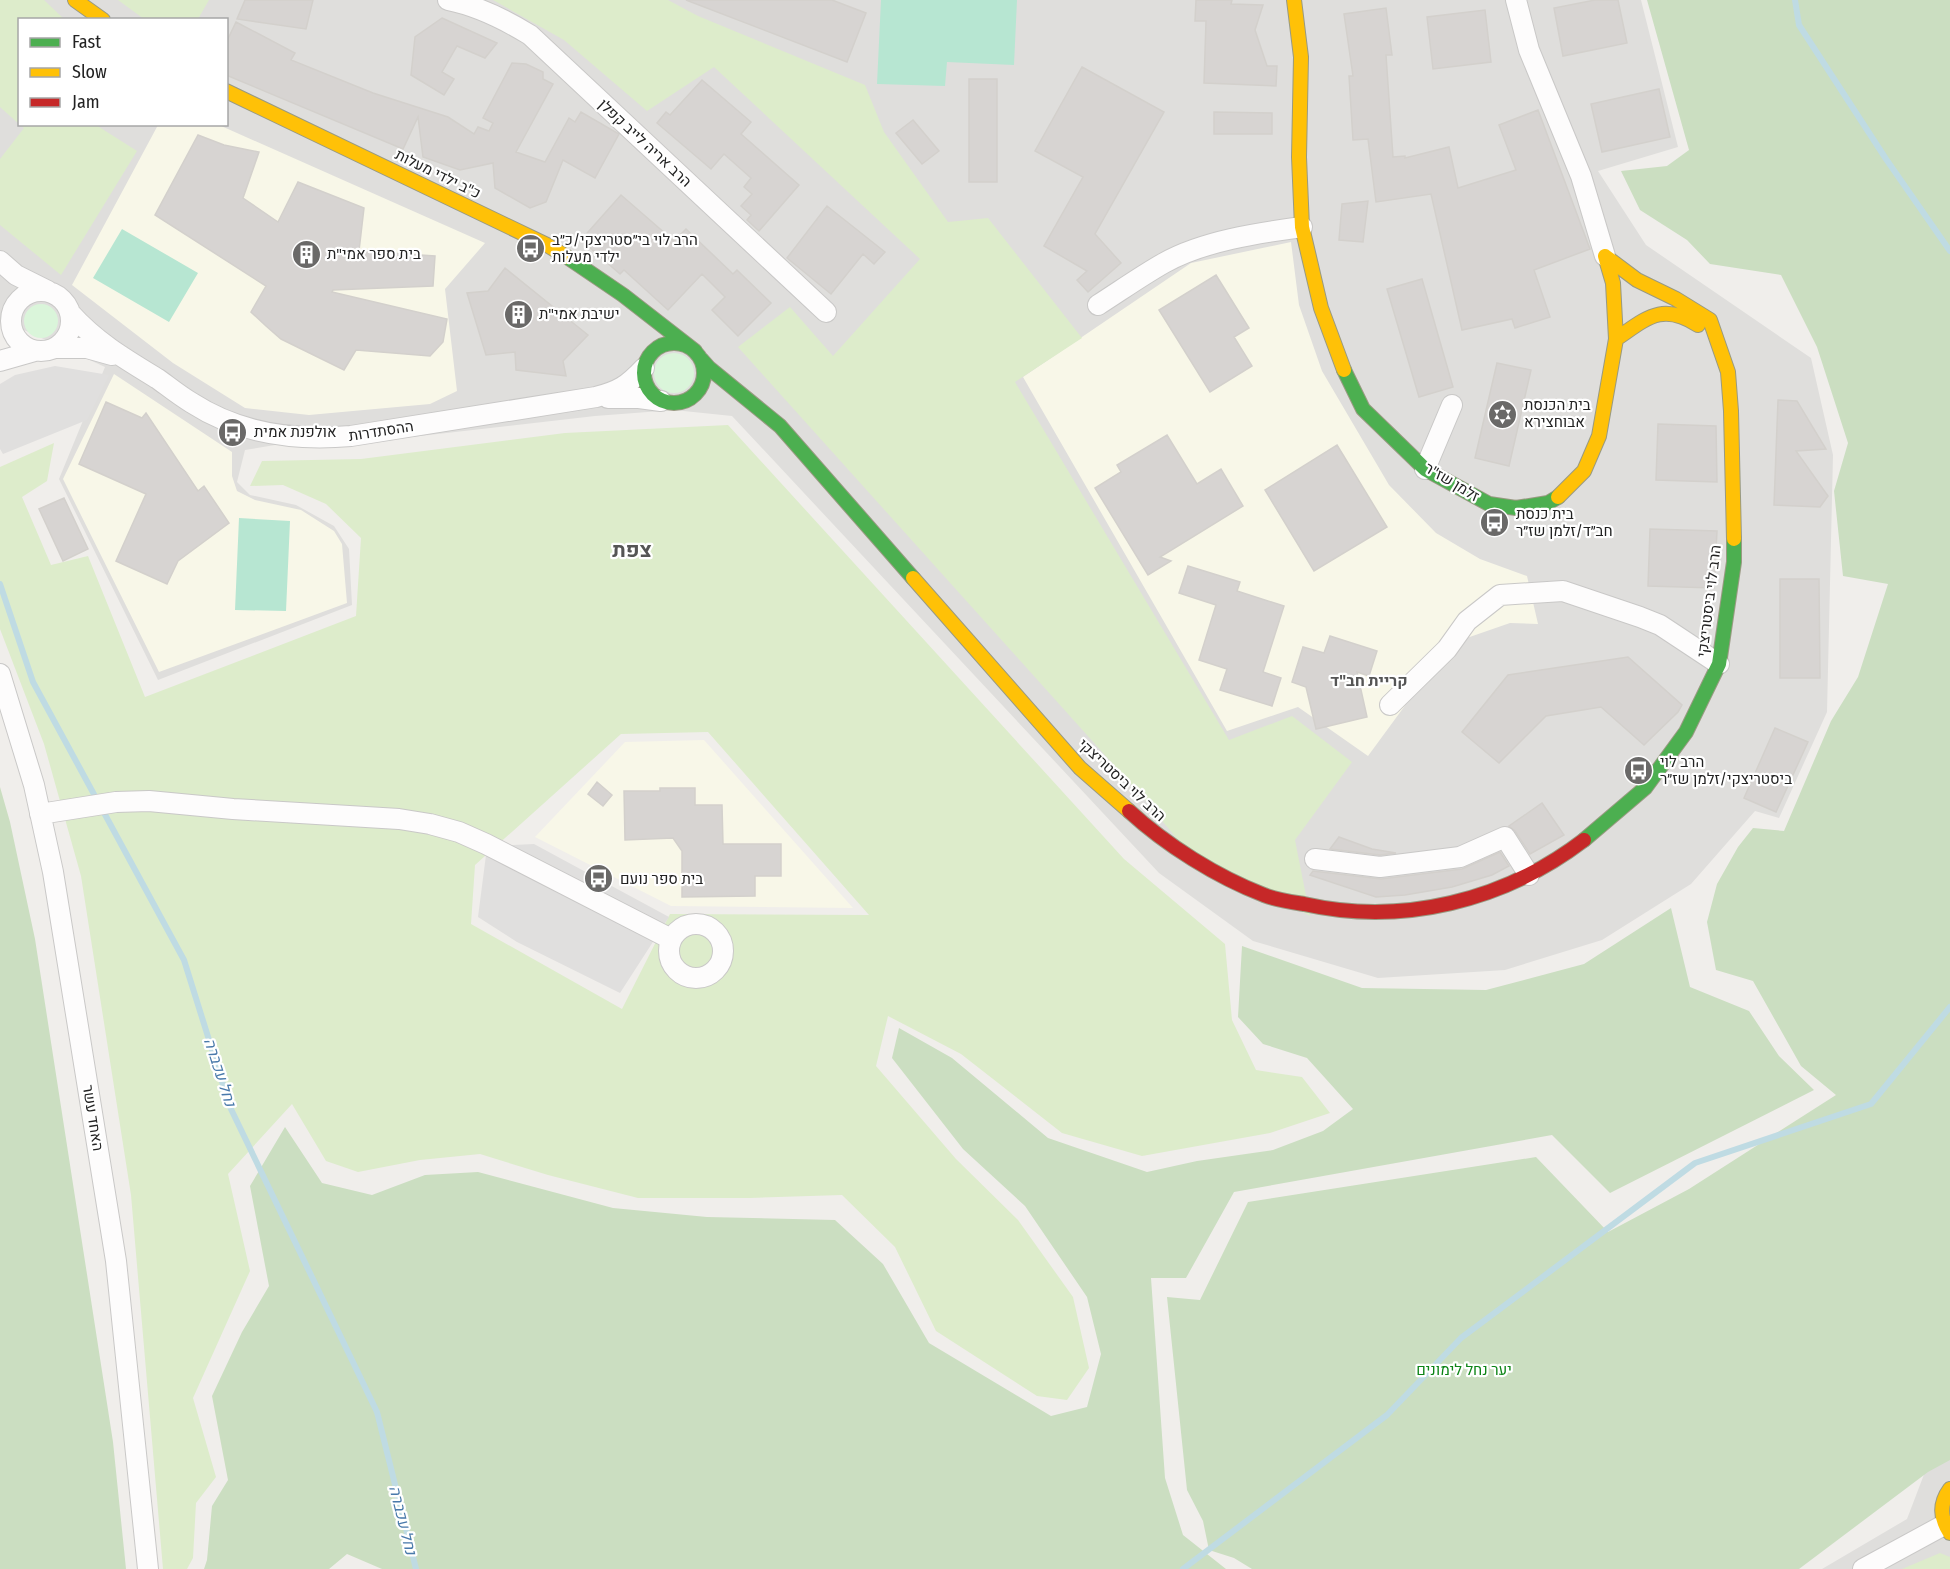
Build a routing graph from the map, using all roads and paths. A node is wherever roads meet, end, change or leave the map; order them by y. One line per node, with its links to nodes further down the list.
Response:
1 (75, 0): 5 (street)
2 (448, 0): 14 (street, הרב אריה לייב קפלן)
3 (1294, 0): 7 (street, זלמן שז"ר)
4 (1515, 0): 8 (street, זלמן שז"ר)
5 (100, 18)
6 (228, 92): 12 (street, כ"ב ילדי מעלות)
7 (1302, 227): 13 (street); 31 (street, זלמן שז"ר)
8 (1605, 256): 17 (street, הרב לוי ביסטריצקי); 18 (street, זלמן שז"ר)
9 (0, 261): 11 (street)
10 (0, 270): 16 (street)
11 (48, 291): 15 (street); 16 (street)
12 (627, 299): 22 (street, כ"ב ילדי מעלות); 24 (street, כ"ב ילדי מעלות)
13 (1098, 305)
14 (826, 312)
15 (70, 313): 20 (street); 23 (street, ההסתדרות)
16 (11, 314): 19 (street); 21 (street)
17 (1715, 337): 18 (street); 32 (street, הרב לוי ביסטריצקי)
18 (1616, 339): 31 (street, זלמן שז"ר)
19 (0, 342)
20 (56, 348): 21 (street); 23 (street, ההסתדרות)
21 (35, 351): 25 (street)
22 (698, 355): 24 (street); 28 (street); 30 (street, הרב לוי ביסטריצקי)
23 (123, 359): 26 (street, ההסתדרות)
24 (648, 360): 26 (street, ההסתדרות); 27 (street, כ"ב ילדי מעלות)
25 (0, 361)
26 (584, 399): 27 (street, ההסתדרות)
27 (661, 401): 28 (street, הרב לוי ביסטריצקי)
28 (682, 402): 30 (street, הרב לוי ביסטריצקי)
29 (1452, 405): 31 (street)
30 (772, 420): 37 (street, הרב לוי ביסטריצקי)
31 (1425, 469)
32 (1719, 664): 34 (street); 37 (street, הרב לוי ביסטריצקי)
33 (0, 674): 35 (street, האחד עשר)
34 (1389, 705)
35 (40, 814): 38 (street); 41 (street, האחד עשר)
36 (1315, 859): 37 (street)
37 (1529, 875)
38 (672, 939)
39 (1950, 1489): 40 (street)
40 (1947, 1529): 42 (street)
41 (148, 1569)
42 (1863, 1569)

